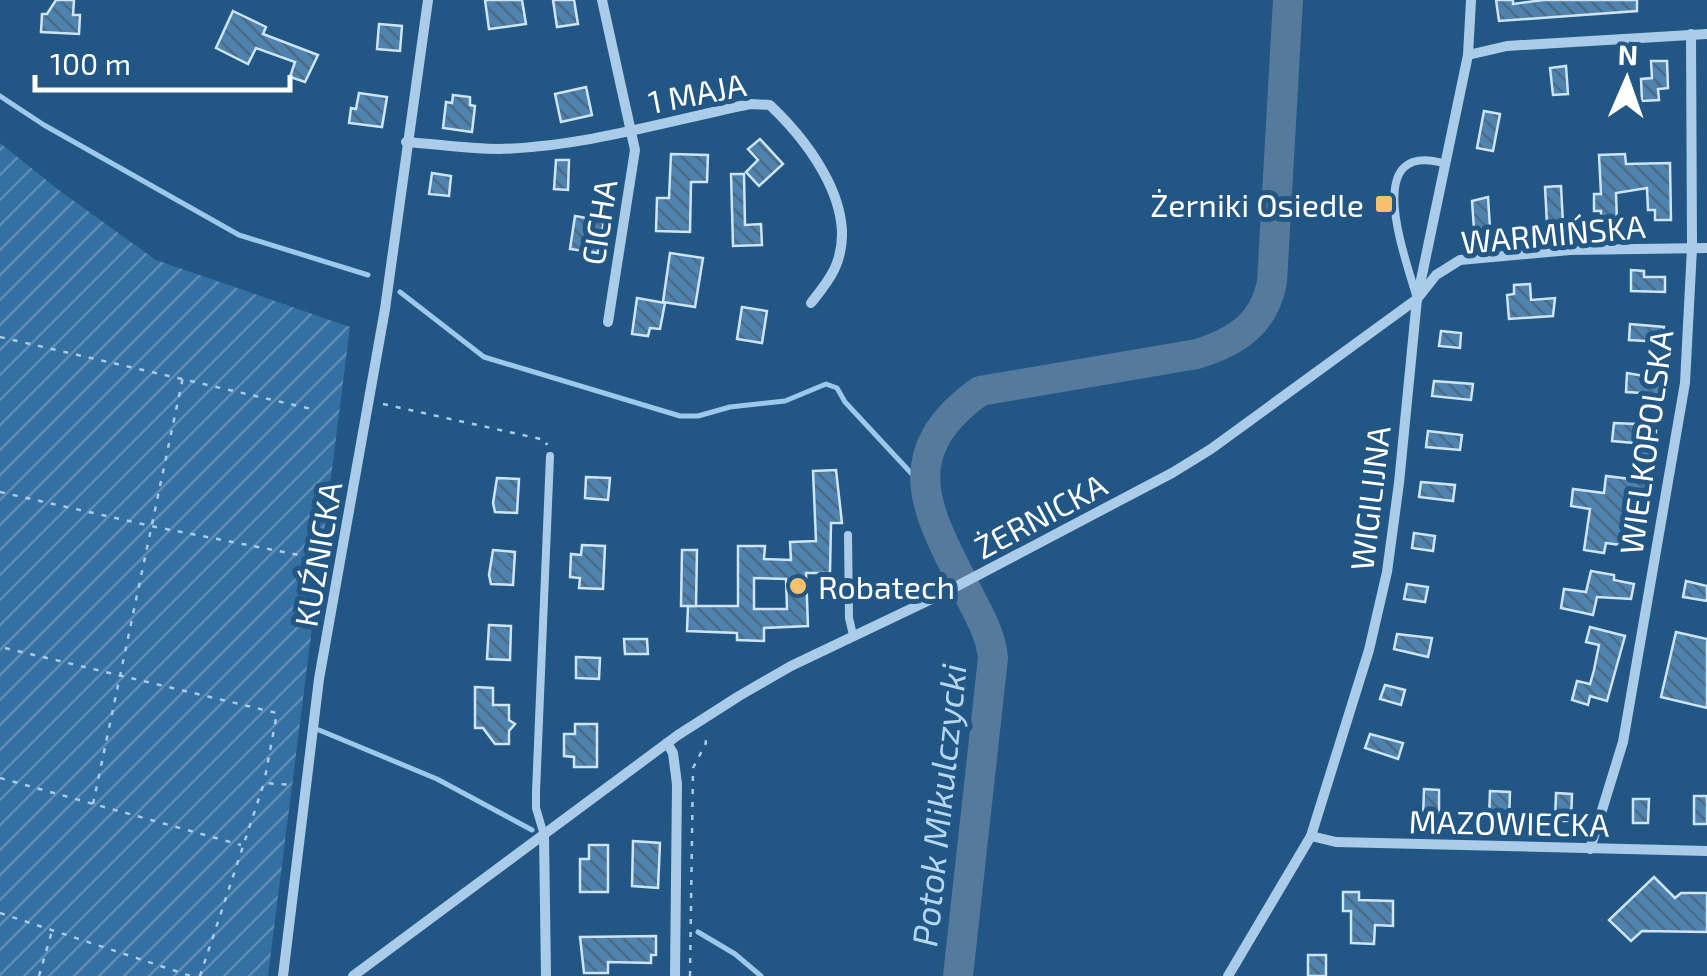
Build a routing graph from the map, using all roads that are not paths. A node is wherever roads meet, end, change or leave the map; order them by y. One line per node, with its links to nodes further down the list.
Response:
1 (428, 0): 8 (street, KUŹNICKA)
2 (602, 0): 7 (street, CICHA)
3 (1471, 0): 6 (street, WIGILIJNA)
4 (1691, 34): 5 (street); 6 (street); 10 (street, WIELKOPOLSKA)
5 (1707, 34)
6 (1468, 55): 9 (street, WIGILIJNA)
7 (630, 130): 8 (street, 1 MAJA); 13 (street, 1 MAJA); 14 (street, CICHA)
8 (406, 142): 23 (street, KUŹNICKA)
9 (1444, 163): 12 (street, WIGILIJNA); 12 (lane)
10 (1692, 248): 11 (street, WARMIŃSKA); 12 (street, WARMIŃSKA); 21 (street, WIELKOPOLSKA)
11 (1707, 248)
12 (1417, 299): 17 (street, ŻERNICKA); 20 (street, WIGILIJNA)
13 (812, 303)
14 (608, 322)
15 (550, 456): 19 (lane)
16 (848, 534): 17 (lane)
17 (852, 634): 18 (street, ŻERNICKA)
18 (667, 743): 19 (street, ŻERNICKA); 26 (street)
19 (544, 835): 24 (street, ŻERNICKA); 25 (street)
20 (1312, 836): 21 (street, MAZOWIECKA); 27 (street, WIGILIJNA)
21 (1590, 849): 22 (street, MAZOWIECKA)
22 (1707, 851)
23 (282, 976)
24 (353, 976)
25 (546, 976)
26 (675, 976)
27 (1228, 976)

